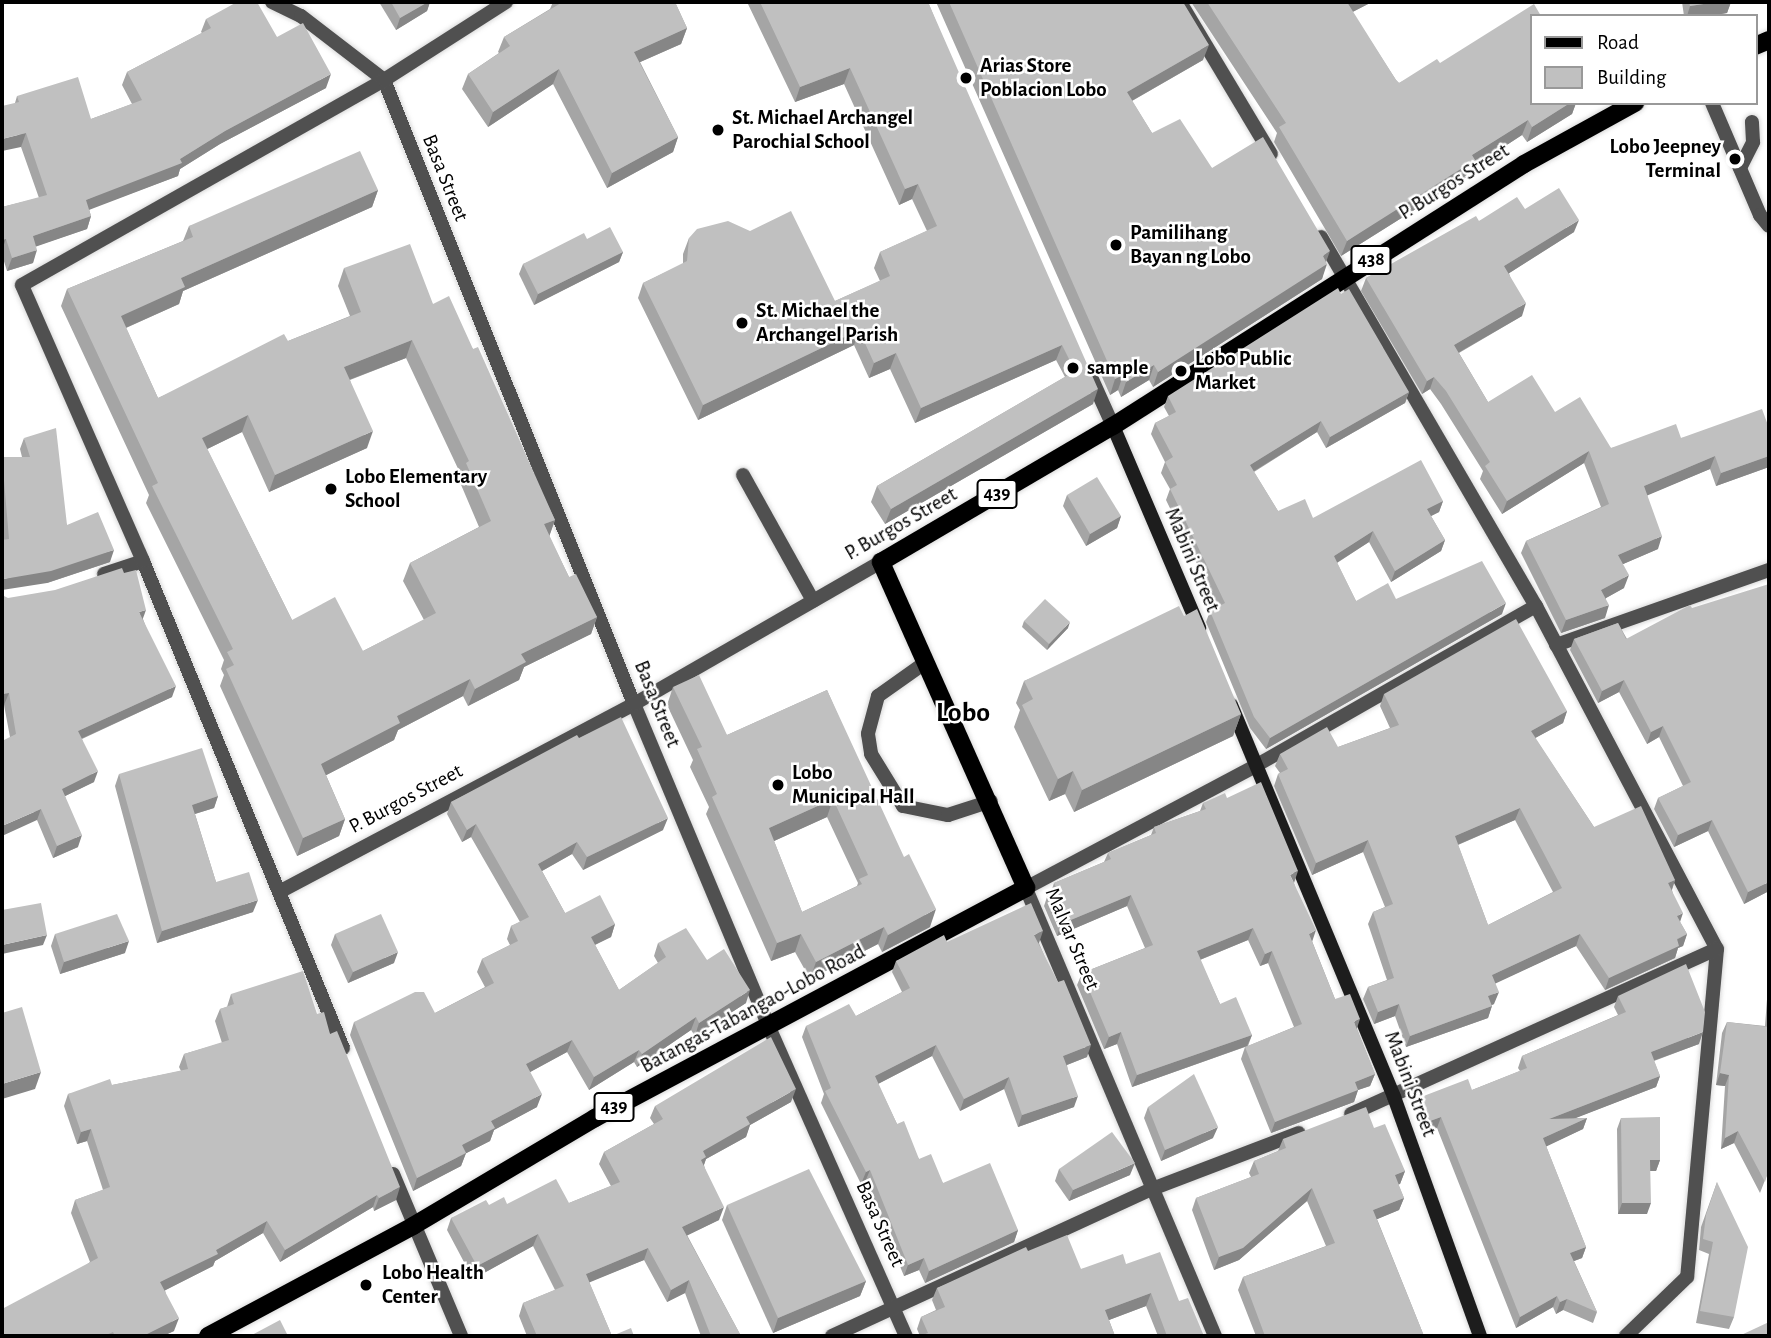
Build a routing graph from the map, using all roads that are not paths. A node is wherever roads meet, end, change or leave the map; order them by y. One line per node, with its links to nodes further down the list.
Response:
1 (272, 2): 4 (street)
2 (506, 2): 4 (street)
3 (1180, 2): 9 (street)
4 (384, 80): 16 (street); 26 (street, Basa Street)
5 (1631, 105): 12 (main road, P. Burgos Street / 438)
6 (1713, 105): 8 (street)
7 (1752, 122): 8 (street)
8 (1740, 168): 10 (street)
9 (1280, 169)
10 (1769, 226)
11 (1315, 229): 12 (street)
12 (1344, 277): 14 (main road, P. Burgos Street / 438); 21 (street)
13 (1086, 364): 14 (street, Mabini Street)
14 (1113, 426): 17 (main road, P. Burgos Street / 439); 22 (main road, Mabini Street)
15 (743, 475): 20 (street)
16 (142, 561): 19 (street); 30 (street)
17 (881, 562): 20 (street, P. Burgos Street); 24 (main road, Malvar Street)
18 (1769, 570): 23 (street)
19 (84, 581)
20 (813, 601): 26 (street, P. Burgos Street)
21 (1536, 606): 23 (street); 27 (street)
22 (1204, 639)
23 (1556, 645): 31 (street)
24 (926, 662): 28 (main road, Malvar Street); 28 (street)
25 (1225, 690): 27 (main road, Mabini Street)
26 (634, 704): 30 (street, P. Burgos Street); 32 (street, Basa Street)
27 (1257, 765): 29 (street); 34 (main road, Mabini Street)
28 (992, 801): 29 (main road, Malvar Street)
29 (1026, 888): 32 (main road, Batangas-Tabangao-Lobo Road / 439); 36 (street, Malvar Street)
30 (281, 891): 33 (street)
31 (1717, 949): 34 (street); 45 (street)
32 (768, 1025): 37 (main road, Batangas-Tabangao-Lobo Road / 439); 38 (street, Basa Street)
33 (347, 1059)
34 (1394, 1097): 36 (street); 44 (main road, Mabini Street)
35 (388, 1161): 37 (street)
36 (1152, 1189): 38 (street); 43 (street, Malvar Street)
37 (413, 1226): 39 (main road, Batangas-Tabangao-Lobo Road / 439); 40 (street)
38 (895, 1307): 41 (street); 42 (street, Basa Street)
39 (208, 1336)
40 (461, 1336)
41 (832, 1336)
42 (906, 1336)
43 (1215, 1336)
44 (1480, 1336)
45 (1626, 1336)

